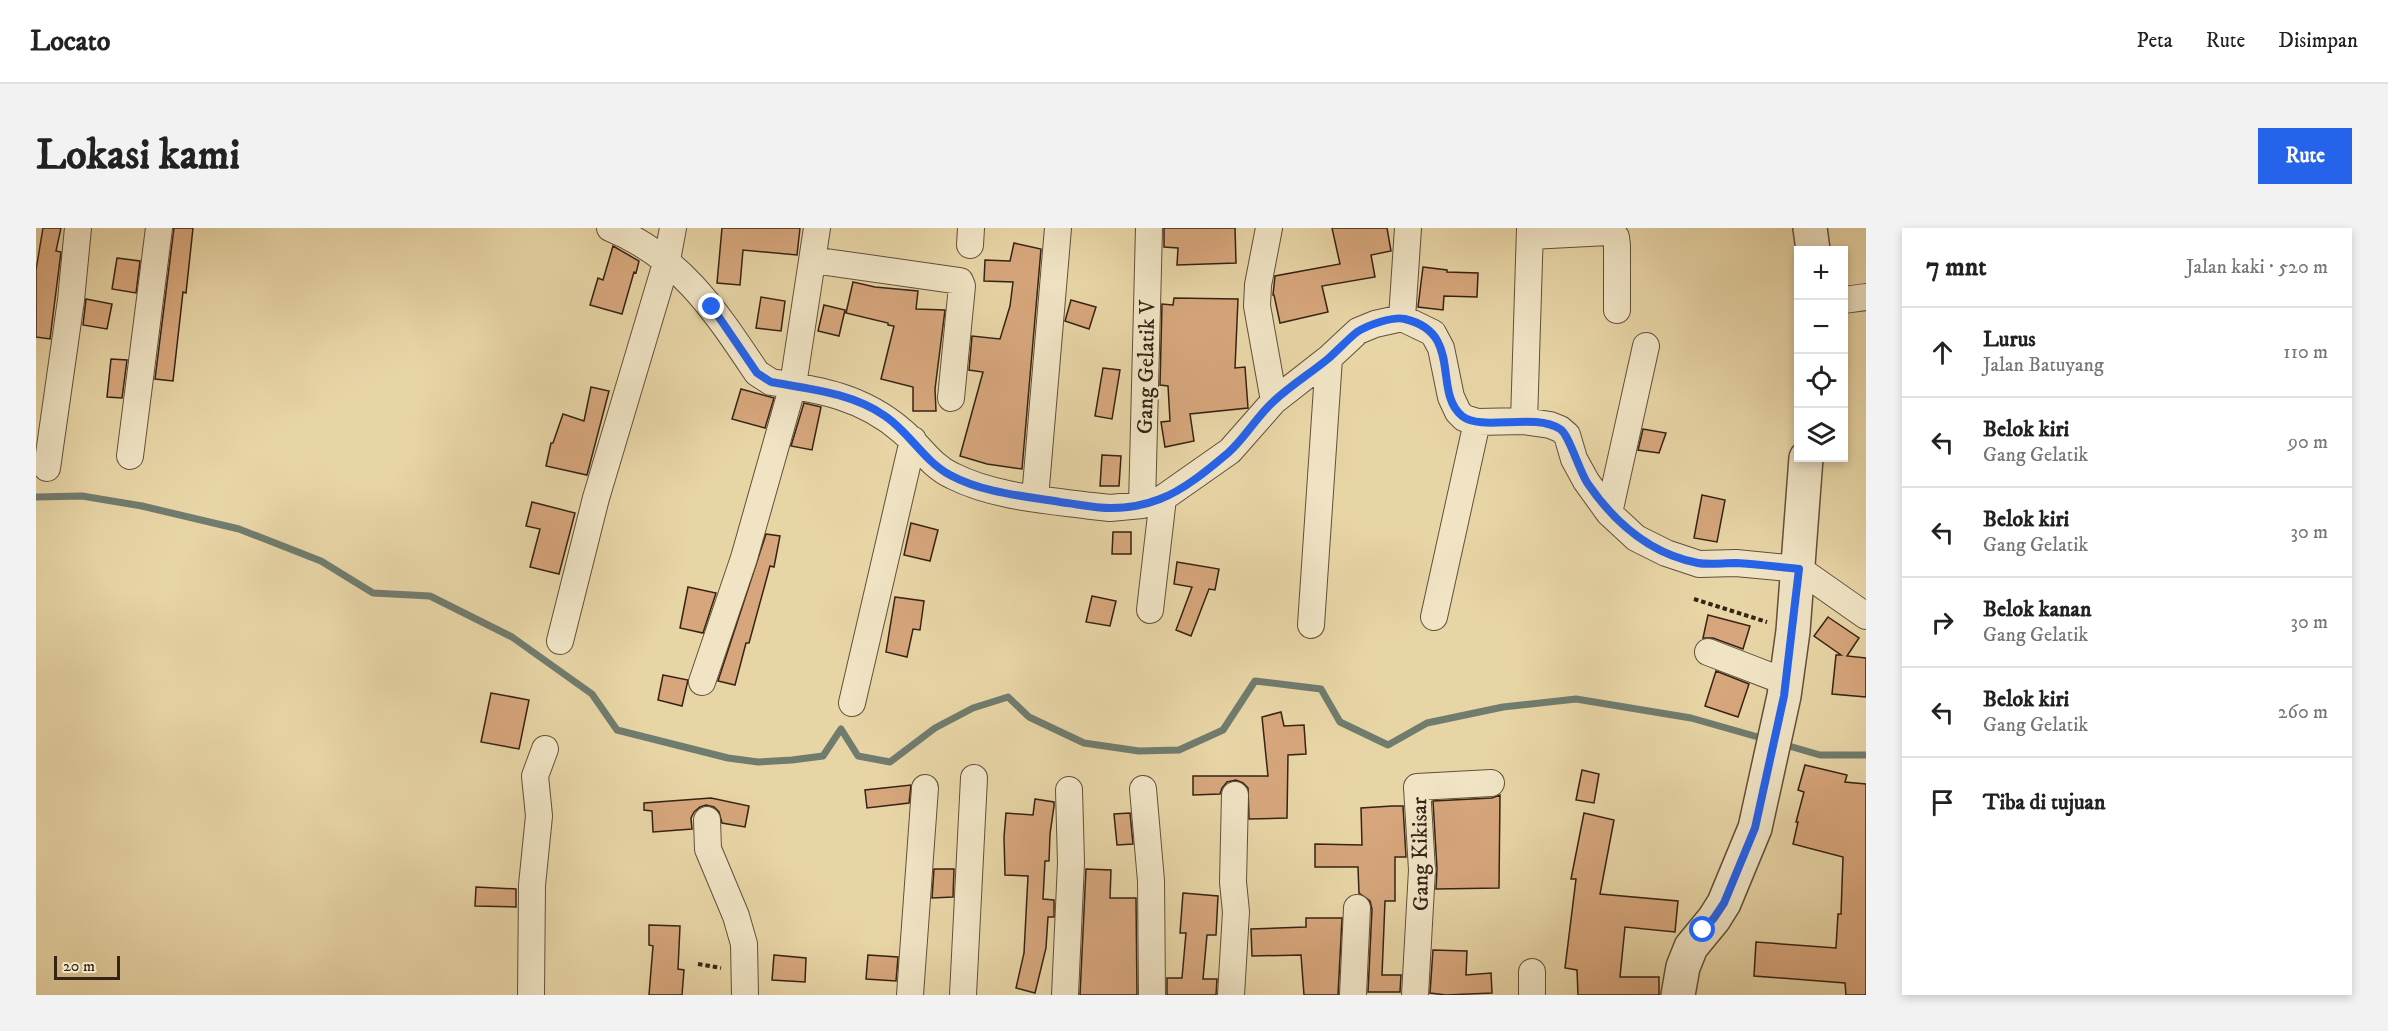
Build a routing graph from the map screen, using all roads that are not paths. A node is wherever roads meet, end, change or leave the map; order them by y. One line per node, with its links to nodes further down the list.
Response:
1 (78, 228): 29 (street)
2 (159, 228): 27 (street)
3 (610, 228): 13 (street)
4 (673, 228): 13 (street)
5 (817, 228): 14 (street)
6 (1058, 228): 30 (street)
7 (1149, 228): 31 (street, Gang Gelatik V)
8 (1269, 228): 23 (street)
9 (1408, 228): 18 (street)
10 (1810, 228): 12 (street)
11 (1530, 232): 17 (street); 24 (street)
12 (1812, 246)
13 (667, 260): 21 (street); 38 (street)
14 (812, 260): 21 (street); 22 (street)
15 (1866, 297): 16 (street)
16 (1848, 299)
17 (1617, 310)
18 (1402, 318): 20 (street); 25 (street)
19 (1646, 346): 32 (street)
20 (1329, 358): 23 (street); 37 (street)
21 (793, 385): 26 (street); 40 (street)
22 (951, 398)
23 (1274, 401): 31 (street)
24 (1524, 421): 25 (street); 32 (street)
25 (1477, 422): 36 (street)
26 (913, 440): 30 (street); 42 (street)
27 (130, 456)
28 (1806, 462): 33 (street)
29 (47, 468)
30 (1035, 498): 31 (street)
31 (1153, 502): 34 (street, Gang Gelatik V)
32 (1609, 513): 33 (street)
33 (1799, 569): 35 (street); 41 (street)
34 (1150, 610)
35 (1866, 616)
36 (1434, 617)
37 (1311, 625)
38 (560, 641)
39 (1708, 652): 41 (street)
40 (702, 682)
41 (1786, 682): 61 (street)
42 (852, 703)
43 (545, 749): 52 (street)
44 (974, 778): 55 (street)
45 (1491, 783): 60 (street, Gang Kikisar)
46 (925, 788): 54 (street)
47 (1143, 789): 57 (street)
48 (1069, 790): 56 (street)
49 (1235, 795): 58 (street)
50 (707, 820): 53 (street)
51 (1357, 908): 59 (street)
52 (531, 995)
53 (745, 995)
54 (910, 995)
55 (963, 995)
56 (1065, 995)
57 (1152, 995)
58 (1231, 995)
59 (1353, 995)
60 (1415, 995)
61 (1678, 995)

